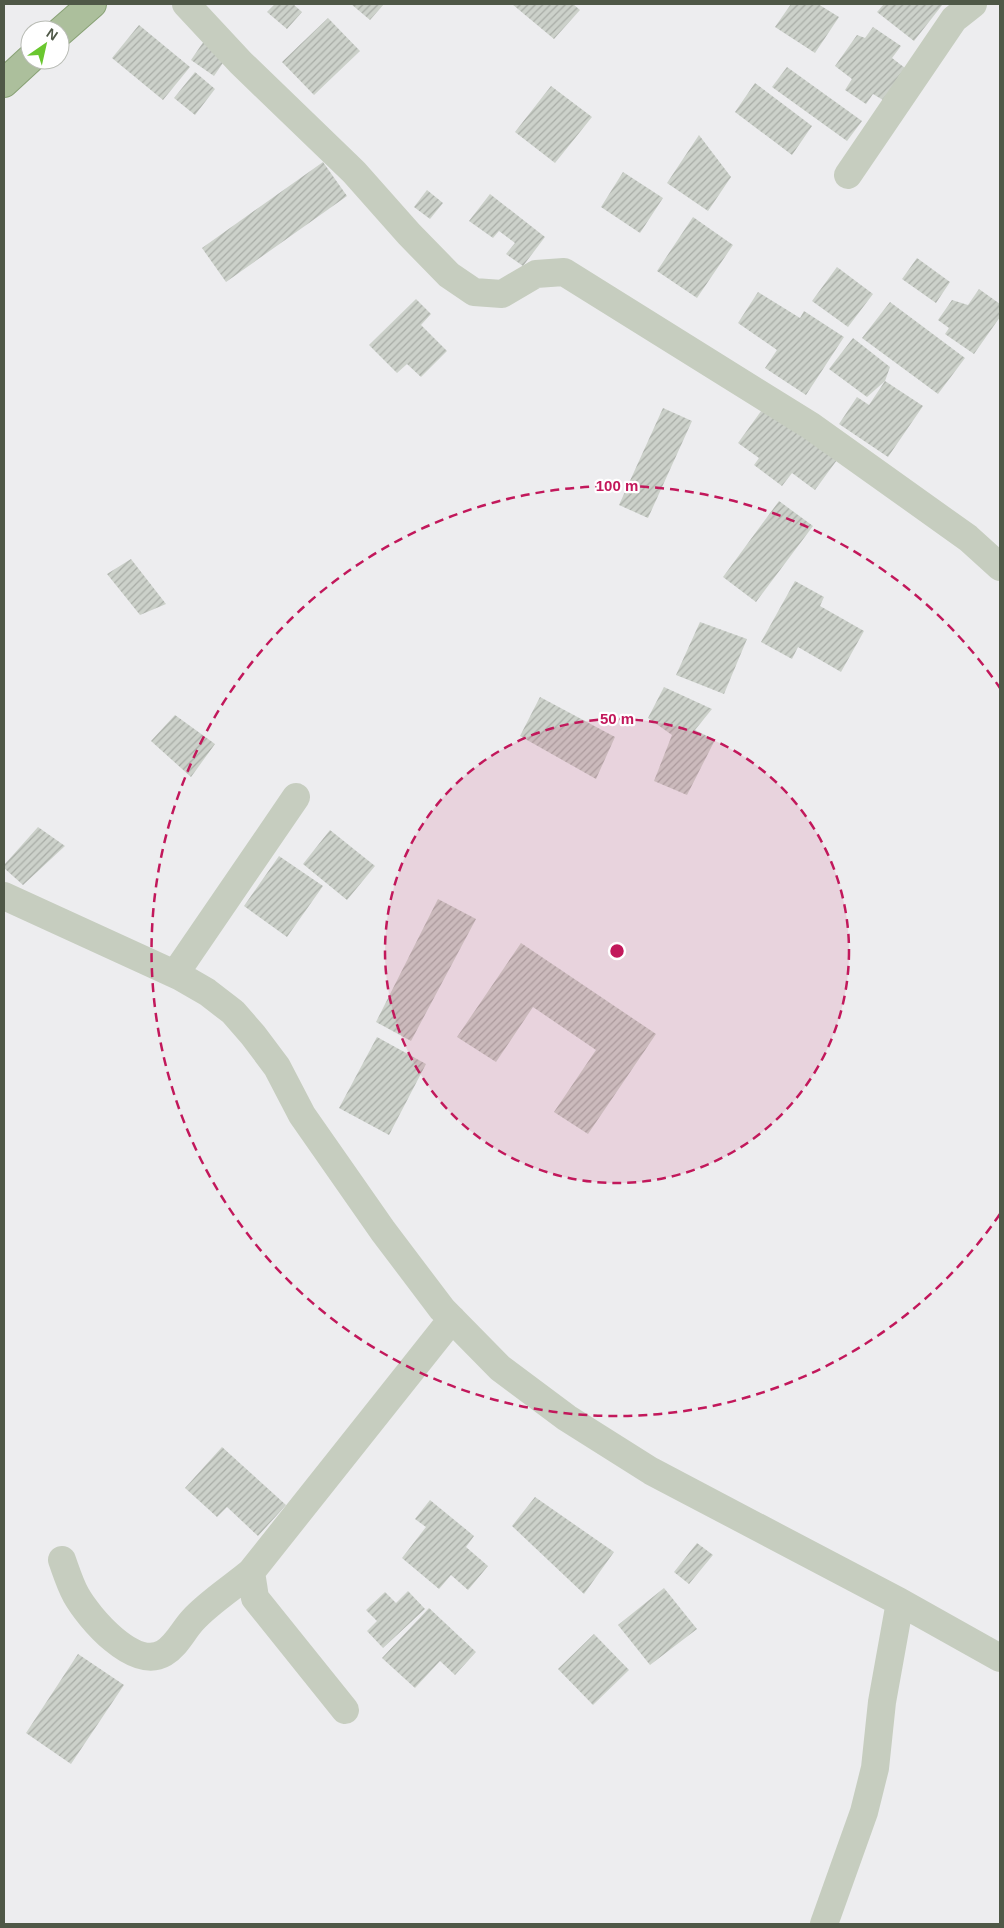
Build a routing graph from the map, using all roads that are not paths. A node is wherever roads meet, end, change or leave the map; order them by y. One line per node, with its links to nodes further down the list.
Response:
1 (92, 4): 4 (highway)
2 (186, 4): 8 (street)
3 (973, 4): 7 (street)
4 (70, 23)
5 (20, 68): 6 (highway)
6 (4, 83)
7 (848, 175)
8 (1000, 568)
9 (296, 797): 11 (street)
10 (4, 896): 11 (street)
11 (175, 974): 12 (street)
12 (452, 1319): 14 (street); 15 (street)
13 (62, 1560): 14 (street)
14 (251, 1572): 17 (street)
15 (900, 1602): 16 (street); 18 (street)
16 (1000, 1658)
17 (345, 1710)
18 (824, 1924)

